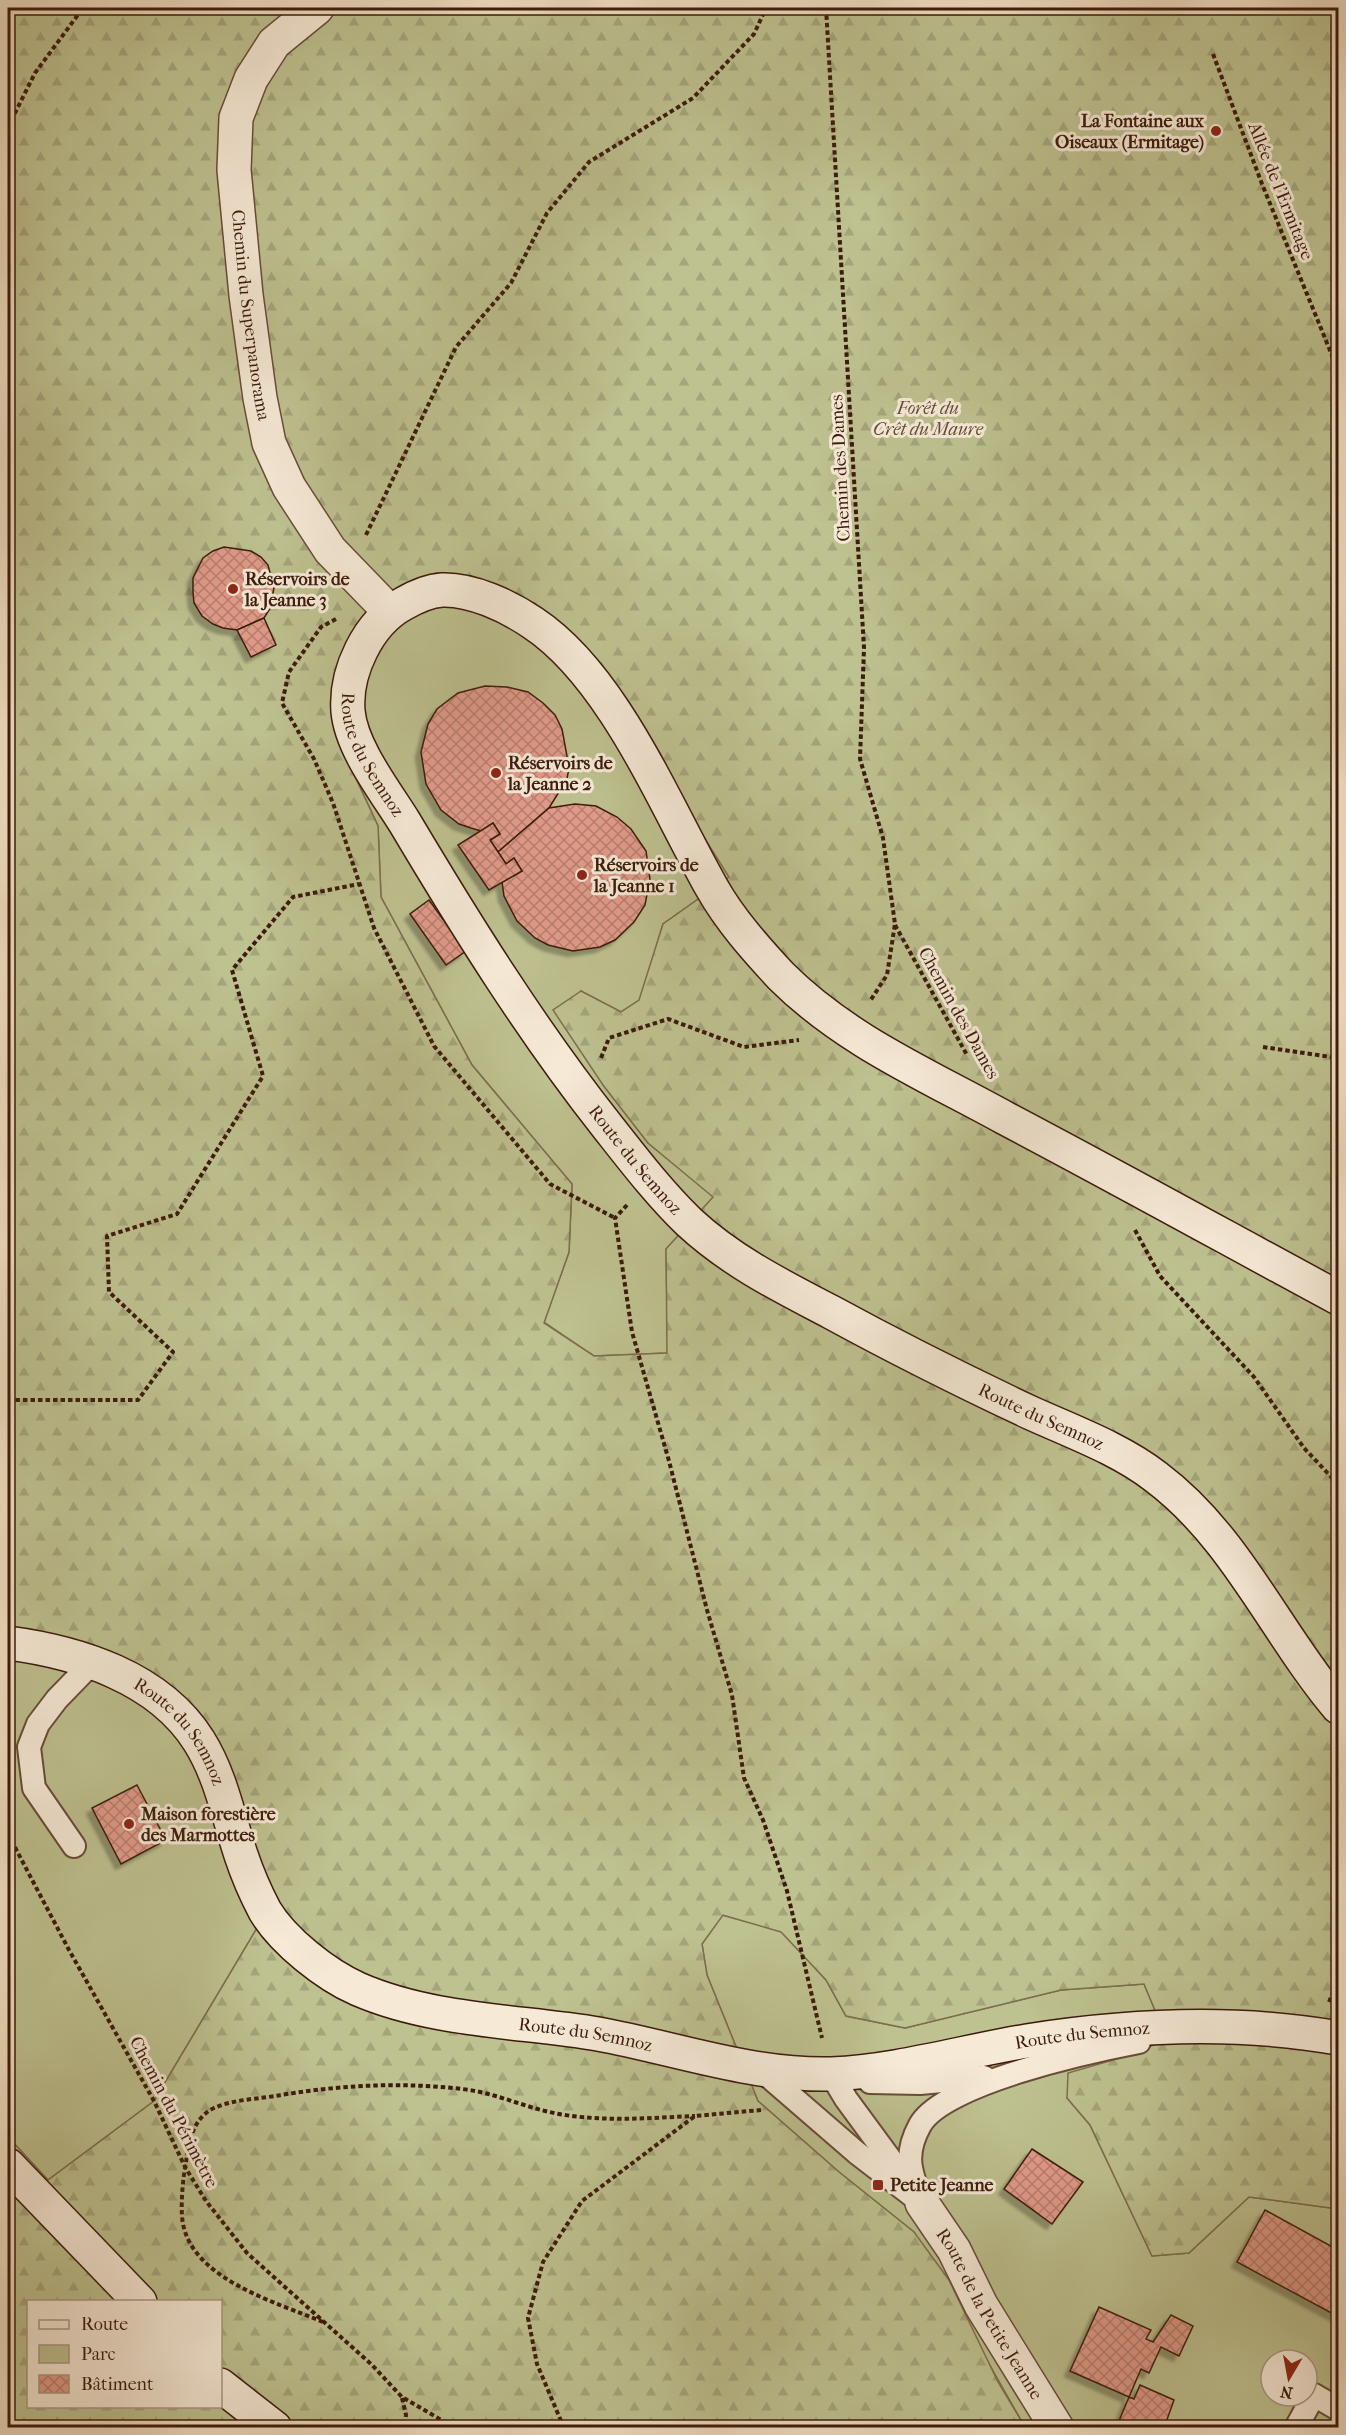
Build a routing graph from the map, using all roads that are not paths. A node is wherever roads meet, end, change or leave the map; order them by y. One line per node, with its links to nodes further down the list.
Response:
1 (317, 8): 2 (main road, Chemin du Superpanorama)
2 (384, 605): 3 (main road, Route du Semnoz); 6 (main road, Route du Semnoz)
3 (1338, 1298)
4 (8, 1643): 5 (main road, Route du Semnoz)
5 (93, 1662): 7 (lane); 10 (main road, Route du Semnoz)
6 (1338, 1707)
7 (74, 1846)
8 (1214, 2026): 9 (main road, Route du Semnoz); 11 (lane); 12 (main road, Route du Semnoz)
9 (1338, 2038)
10 (760, 2069): 12 (main road, Route du Semnoz); 14 (lane)
11 (1015, 2072): 12 (lane); 14 (lane)
12 (831, 2074): 14 (lane)
13 (8, 2165): 15 (main road)
14 (922, 2203): 19 (main road, Route de la Petite Jeanne)
15 (139, 2300)
16 (222, 2387): 18 (main road)
17 (1338, 2409): 20 (lane)
18 (275, 2427)
19 (1057, 2427)
20 (1296, 2427)

